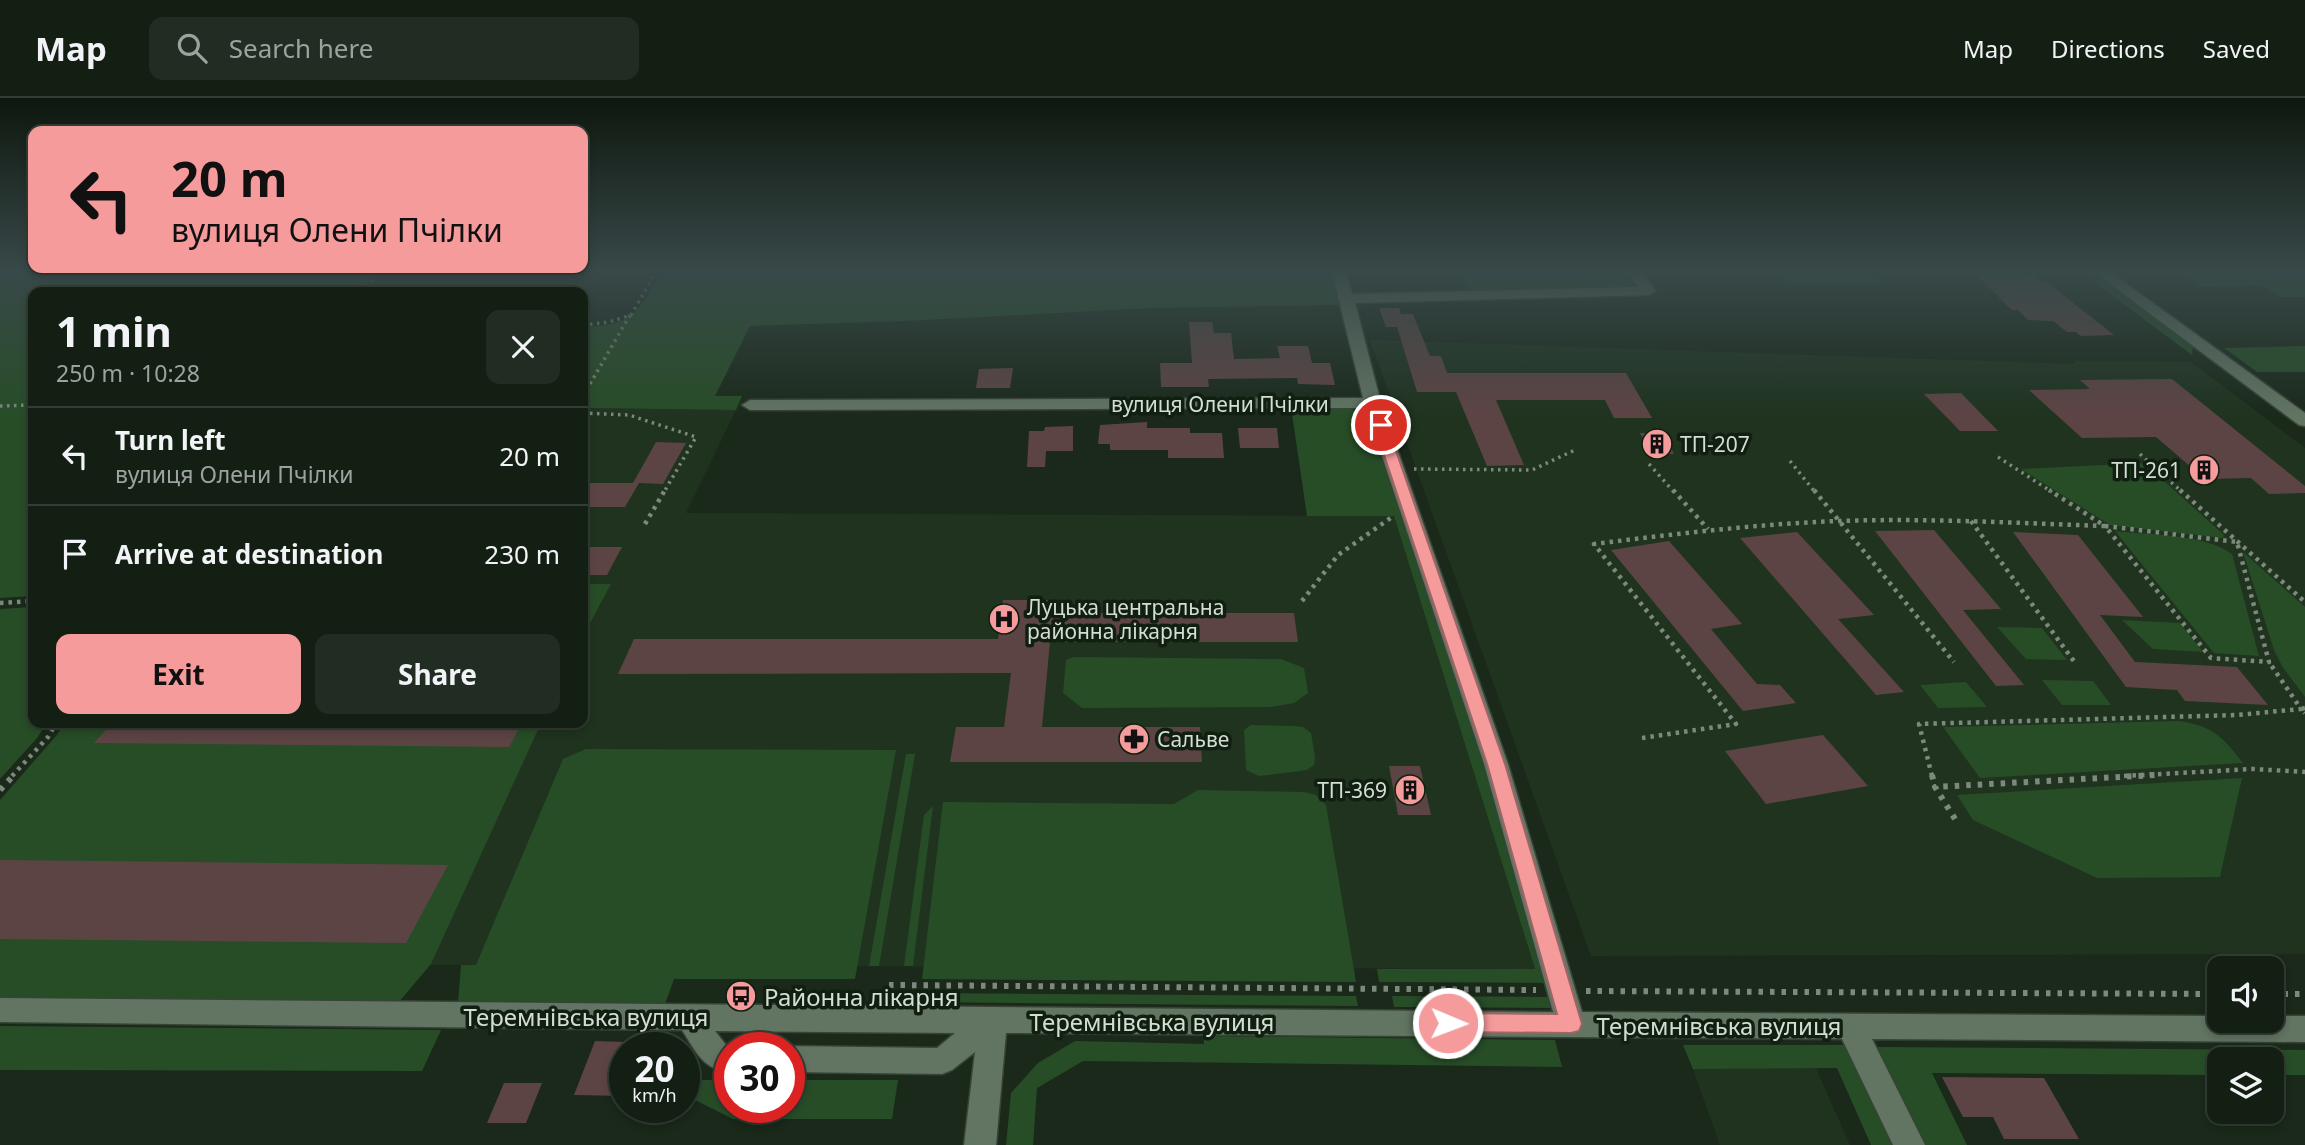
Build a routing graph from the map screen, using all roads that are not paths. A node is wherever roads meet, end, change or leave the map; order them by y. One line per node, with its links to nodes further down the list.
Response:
1 (1352, 321): 3 (street)
2 (2168, 321): 5 (street)
3 (1373, 403): 4 (street, вулиця Олени Пчілки); 9 (street)
4 (750, 405)
5 (2305, 421)
6 (0, 1010): 7 (street, Теремнівська вулиця)
7 (688, 1016): 8 (street, Теремнівська вулиця); 12 (street)
8 (993, 1020): 9 (street, Теремнівська вулиця); 13 (street); 14 (street)
9 (1571, 1024): 10 (street, Теремнівська вулиця)
10 (1850, 1025): 11 (street, Теремнівська вулиця); 15 (street)
11 (2305, 1029)
12 (714, 1052)
13 (805, 1059)
14 (980, 1145)
15 (1909, 1145)

